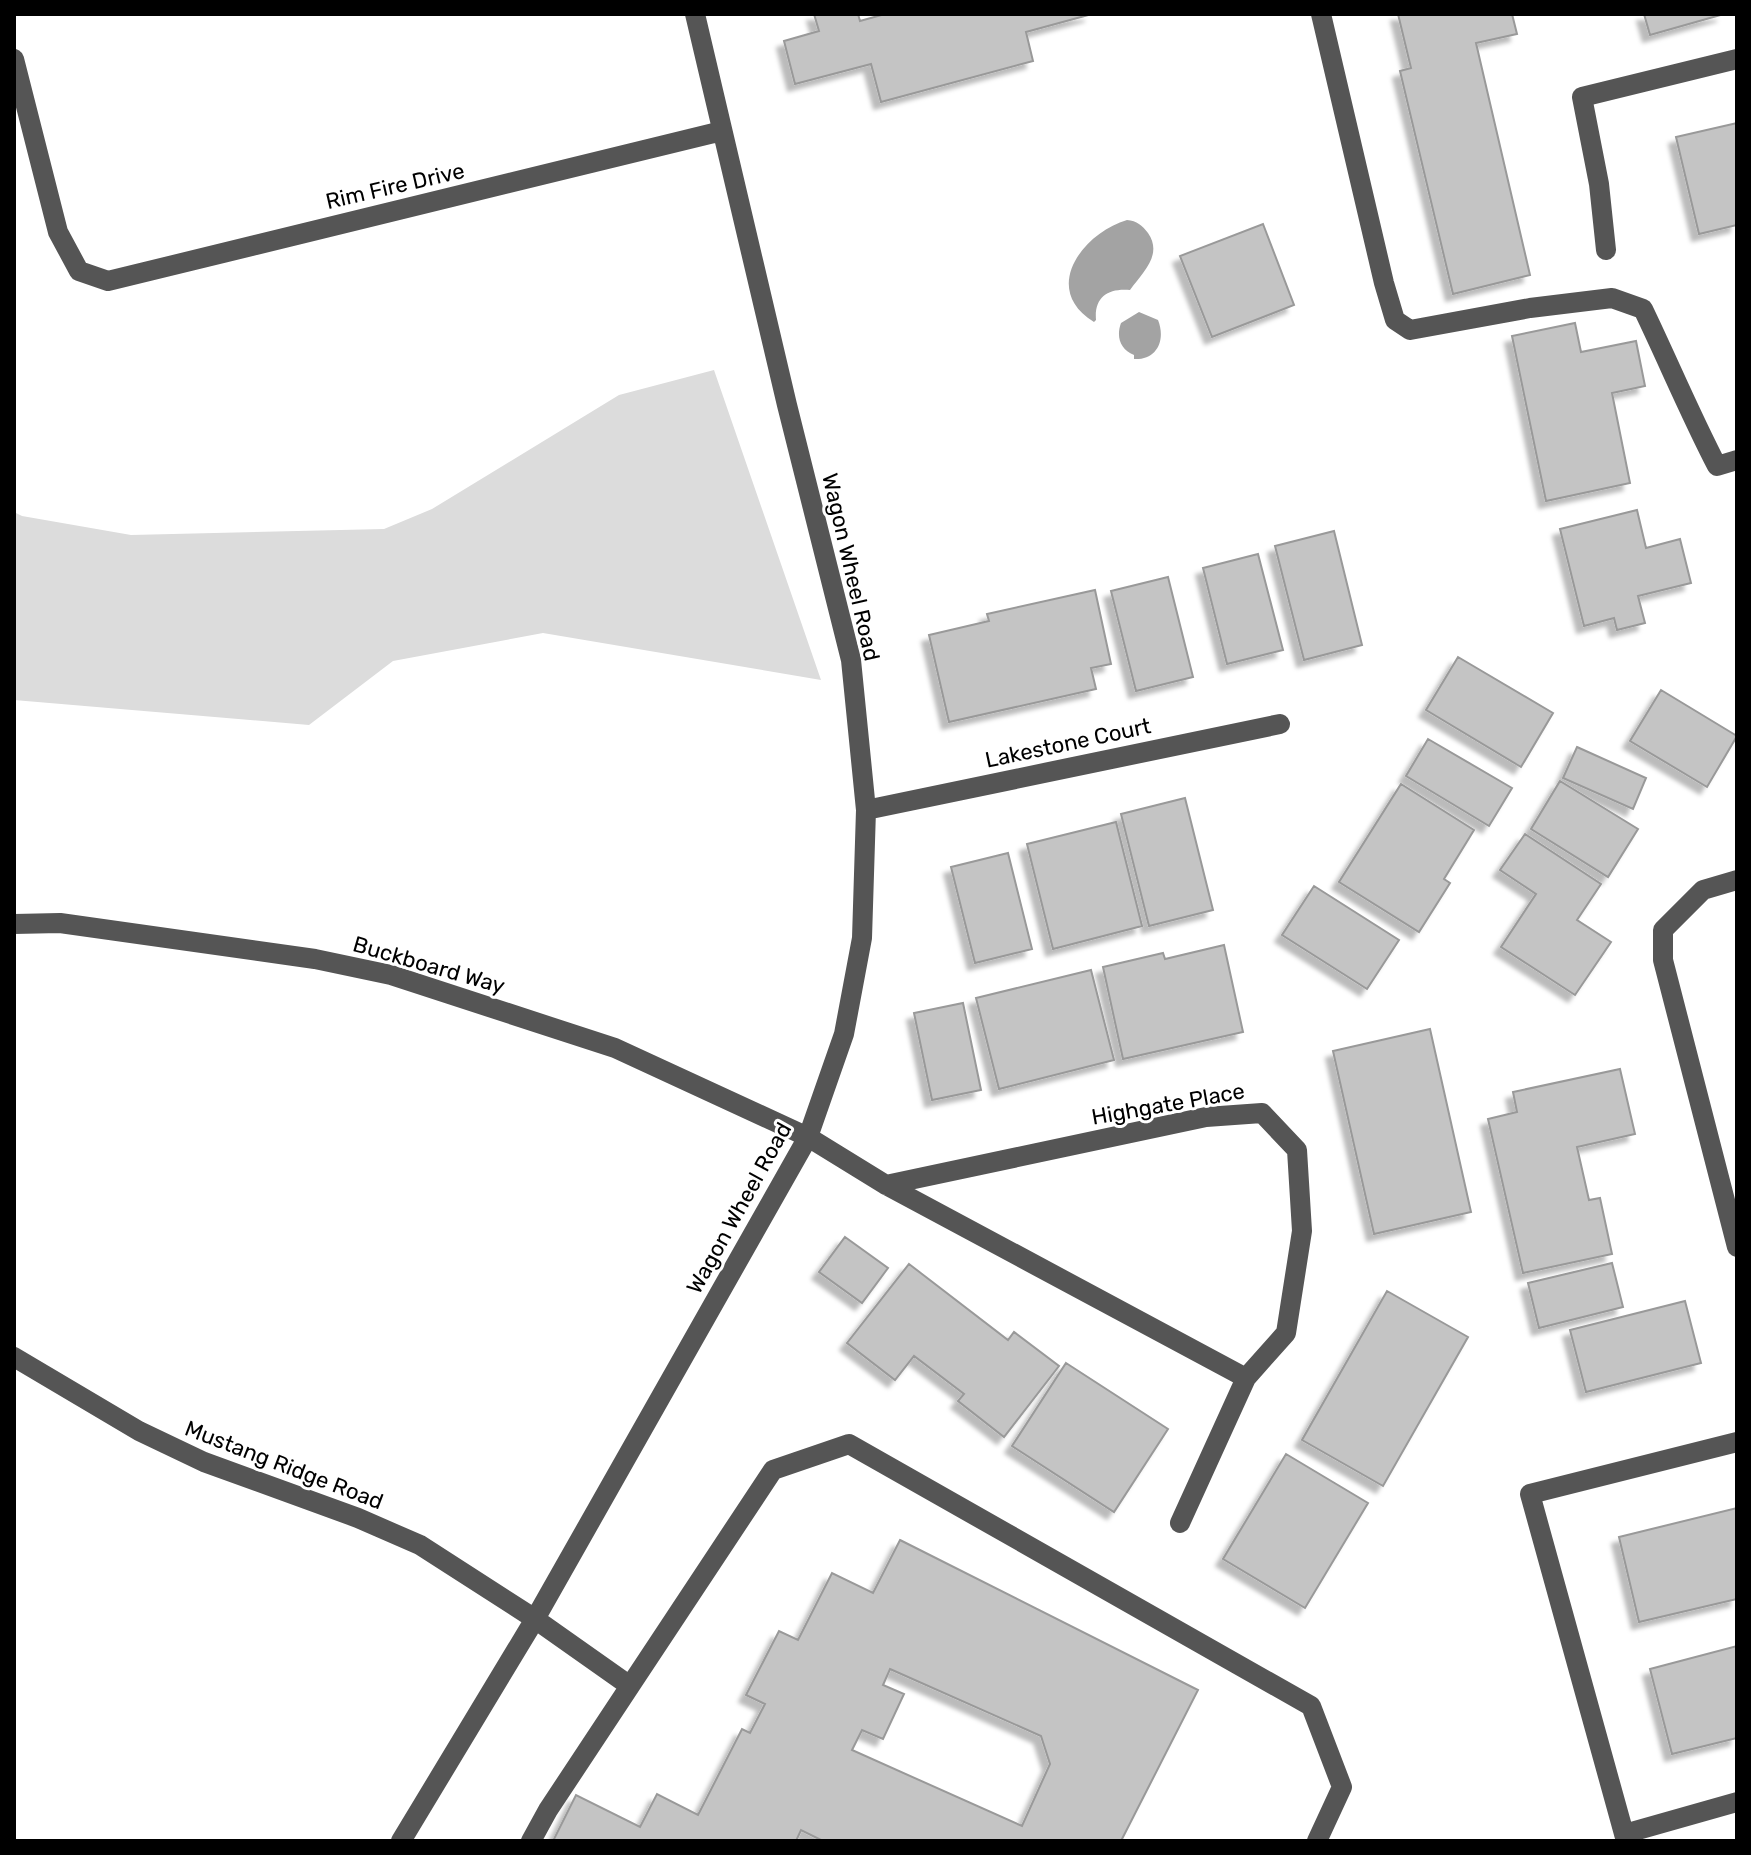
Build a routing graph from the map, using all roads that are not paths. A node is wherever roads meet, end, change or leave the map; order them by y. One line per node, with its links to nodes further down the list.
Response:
1 (695, 14): 5 (street, Wagon Wheel Road)
2 (1321, 14): 7 (street)
3 (14, 59): 5 (street, Rim Fire Drive)
4 (1737, 59): 6 (street)
5 (722, 131): 9 (street, Wagon Wheel Road)
6 (1606, 250)
7 (1727, 463)
8 (1280, 724): 9 (street, Lakestone Court)
9 (866, 810): 12 (street, Wagon Wheel Road)
10 (1737, 880): 14 (street)
11 (14, 924): 12 (street, Buckboard Way)
12 (808, 1137): 13 (street); 19 (street, Wagon Wheel Road)
13 (886, 1185): 16 (street); 16 (street, Highgate Place)
14 (1737, 1247)
15 (14, 1357): 19 (street, Mustang Ridge Road)
16 (1246, 1378): 18 (street, Highgate Place)
17 (1737, 1442): 22 (street)
18 (1180, 1523)
19 (535, 1619): 20 (street, Mustang Ridge Road); 23 (street, Wagon Wheel Road)
20 (630, 1686): 24 (street); 25 (street)
21 (1737, 1802): 22 (street)
22 (1625, 1837)
23 (401, 1841)
24 (531, 1841)
25 (1317, 1841)

